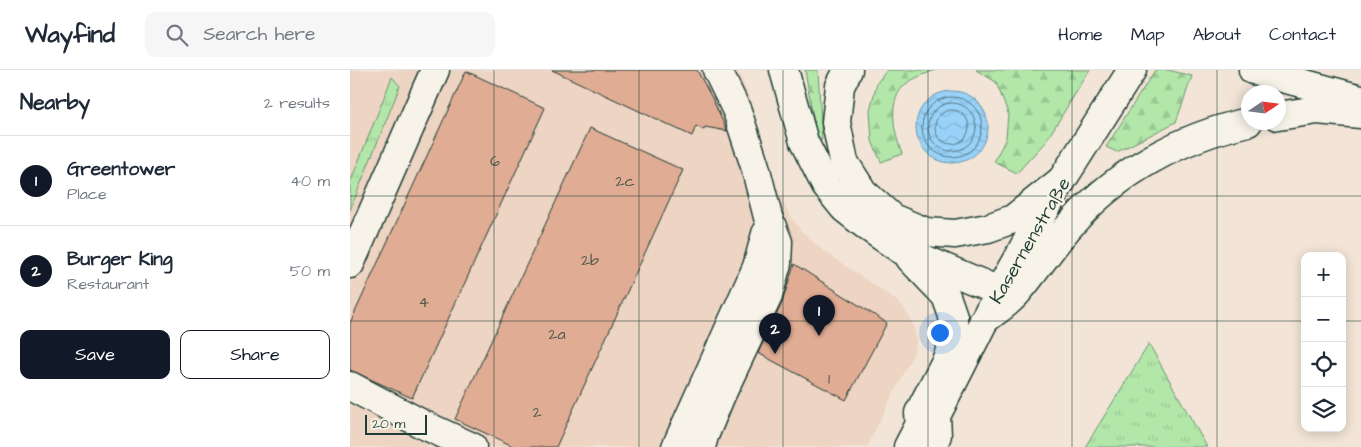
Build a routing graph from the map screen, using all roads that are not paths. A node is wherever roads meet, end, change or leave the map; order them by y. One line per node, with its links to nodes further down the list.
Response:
1 (435, 70): 14 (main road)
2 (717, 70): 12 (main road)
3 (784, 70): 13 (main road)
4 (848, 70): 11 (main road)
5 (1132, 70): 11 (main road, Kasernenstraße)
6 (1253, 70): 7 (main road)
7 (1361, 99)
8 (1361, 114): 9 (main road)
9 (1286, 115)
10 (1241, 124): 16 (main road)
11 (1062, 180): 15 (main road, Kasernenstraße)
12 (768, 217): 20 (main road); 21 (main road)
13 (900, 249): 15 (main road); 18 (main road)
14 (350, 264)
15 (999, 291): 16 (main road, Kasernenstraße)
16 (984, 320): 18 (main road, Kasernenstraße)
17 (350, 386): 19 (main road)
18 (924, 434)
19 (472, 447)
20 (676, 447)
21 (701, 447)

